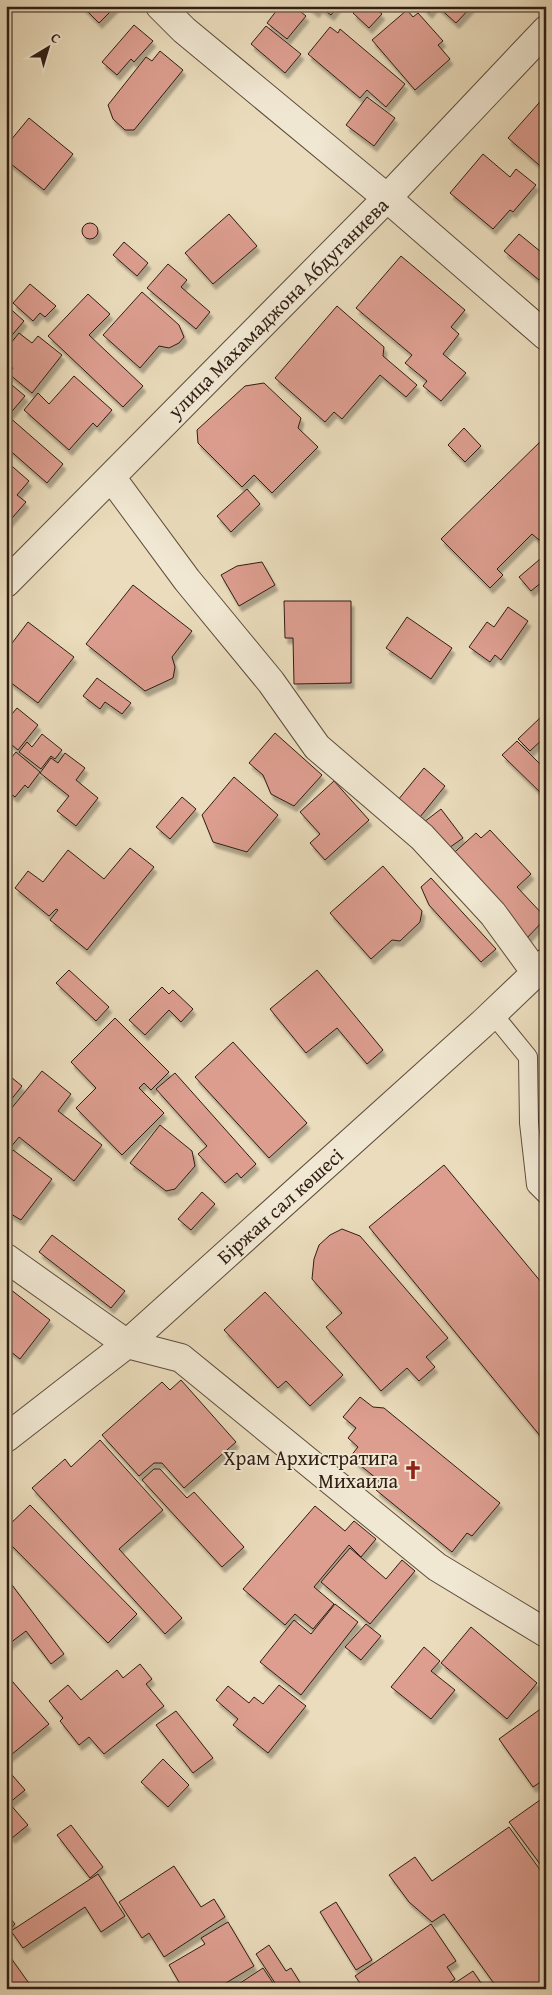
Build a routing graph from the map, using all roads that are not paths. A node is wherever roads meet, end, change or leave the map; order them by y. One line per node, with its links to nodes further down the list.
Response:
1 (160, 6): 3 (street)
2 (546, 30): 3 (street, улица Махамаджона Абдуганиева)
3 (387, 198): 4 (street); 5 (street, улица Махамаджона Абдуганиева)
4 (546, 336)
5 (111, 477): 6 (street, улица Махамаджона Абдуганиева); 7 (street)
6 (6, 583)
7 (541, 968): 8 (street, Біржан сал көшесі)
8 (493, 1014): 9 (lane); 11 (street, Біржан сал көшесі)
9 (546, 1195)
10 (6, 1258): 11 (street)
11 (127, 1344): 12 (street, Біржан сал көшесі); 13 (street)
12 (6, 1438)
13 (546, 1633)

